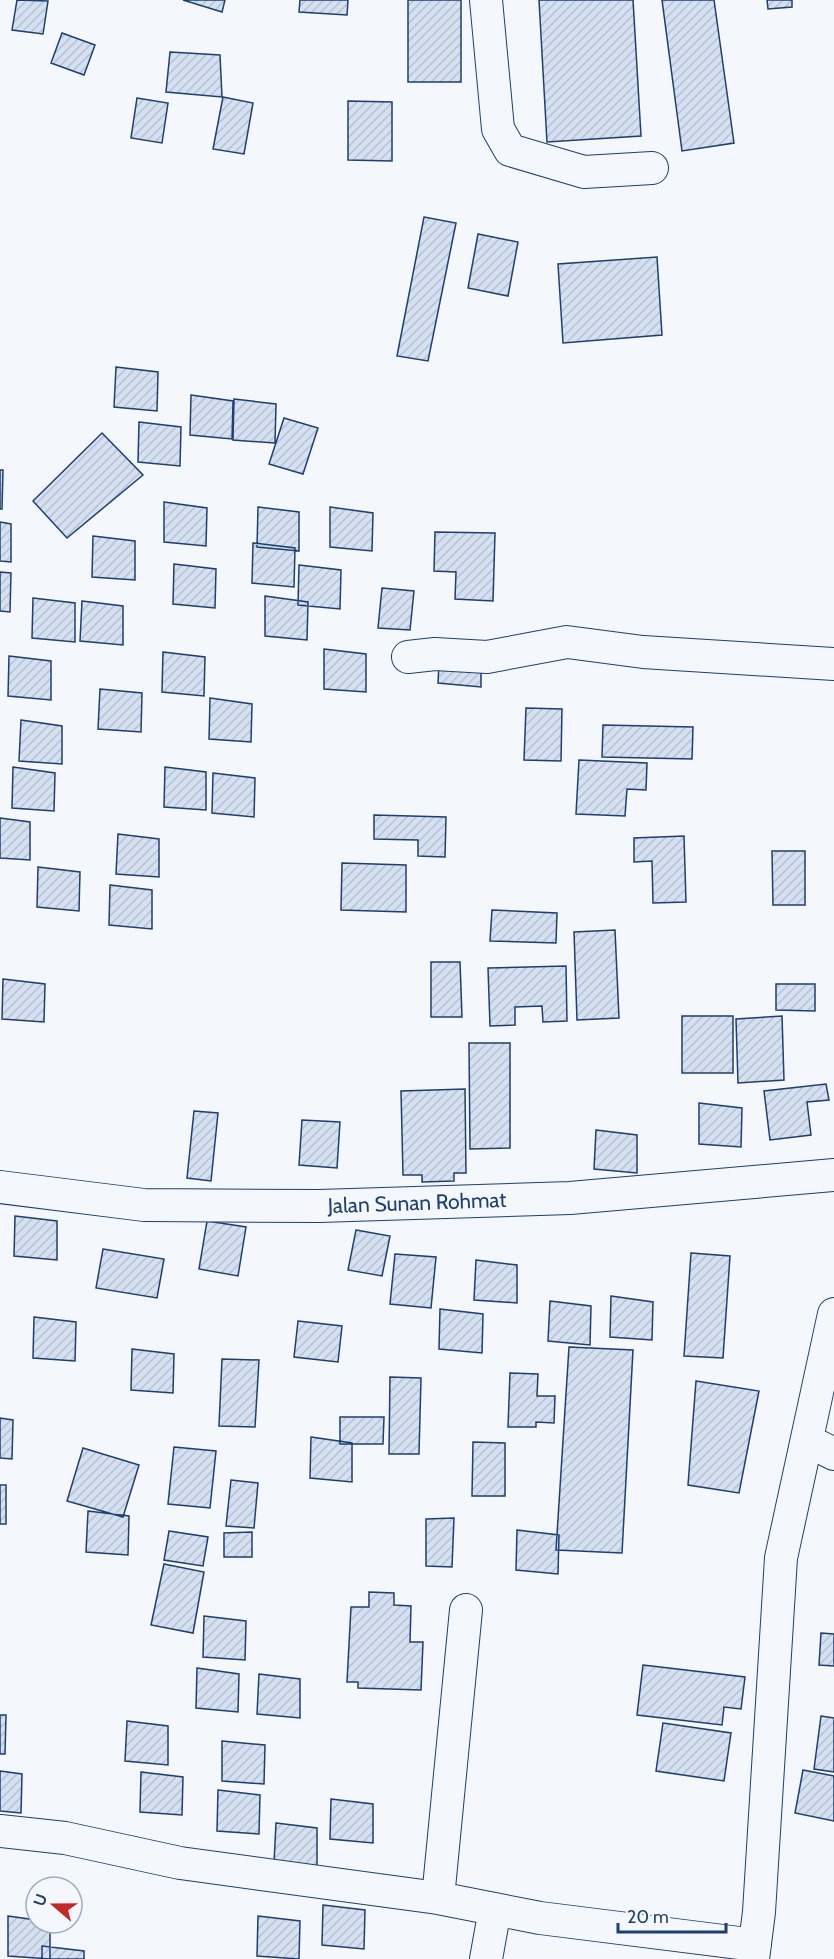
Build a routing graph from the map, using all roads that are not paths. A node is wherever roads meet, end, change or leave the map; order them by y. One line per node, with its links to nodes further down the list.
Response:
1 (486, 0): 2 (street)
2 (652, 168)
3 (408, 657): 4 (street)
4 (834, 664)
5 (834, 1175): 6 (street, Jalan Sunan Rohmat)
6 (0, 1187)
7 (834, 1314): 8 (street)
8 (821, 1447): 13 (street)
9 (466, 1610): 11 (street)
10 (0, 1831): 11 (street)
11 (438, 1898): 12 (street)
12 (495, 1909): 13 (street); 14 (street)
13 (754, 1952)
14 (486, 1959)

